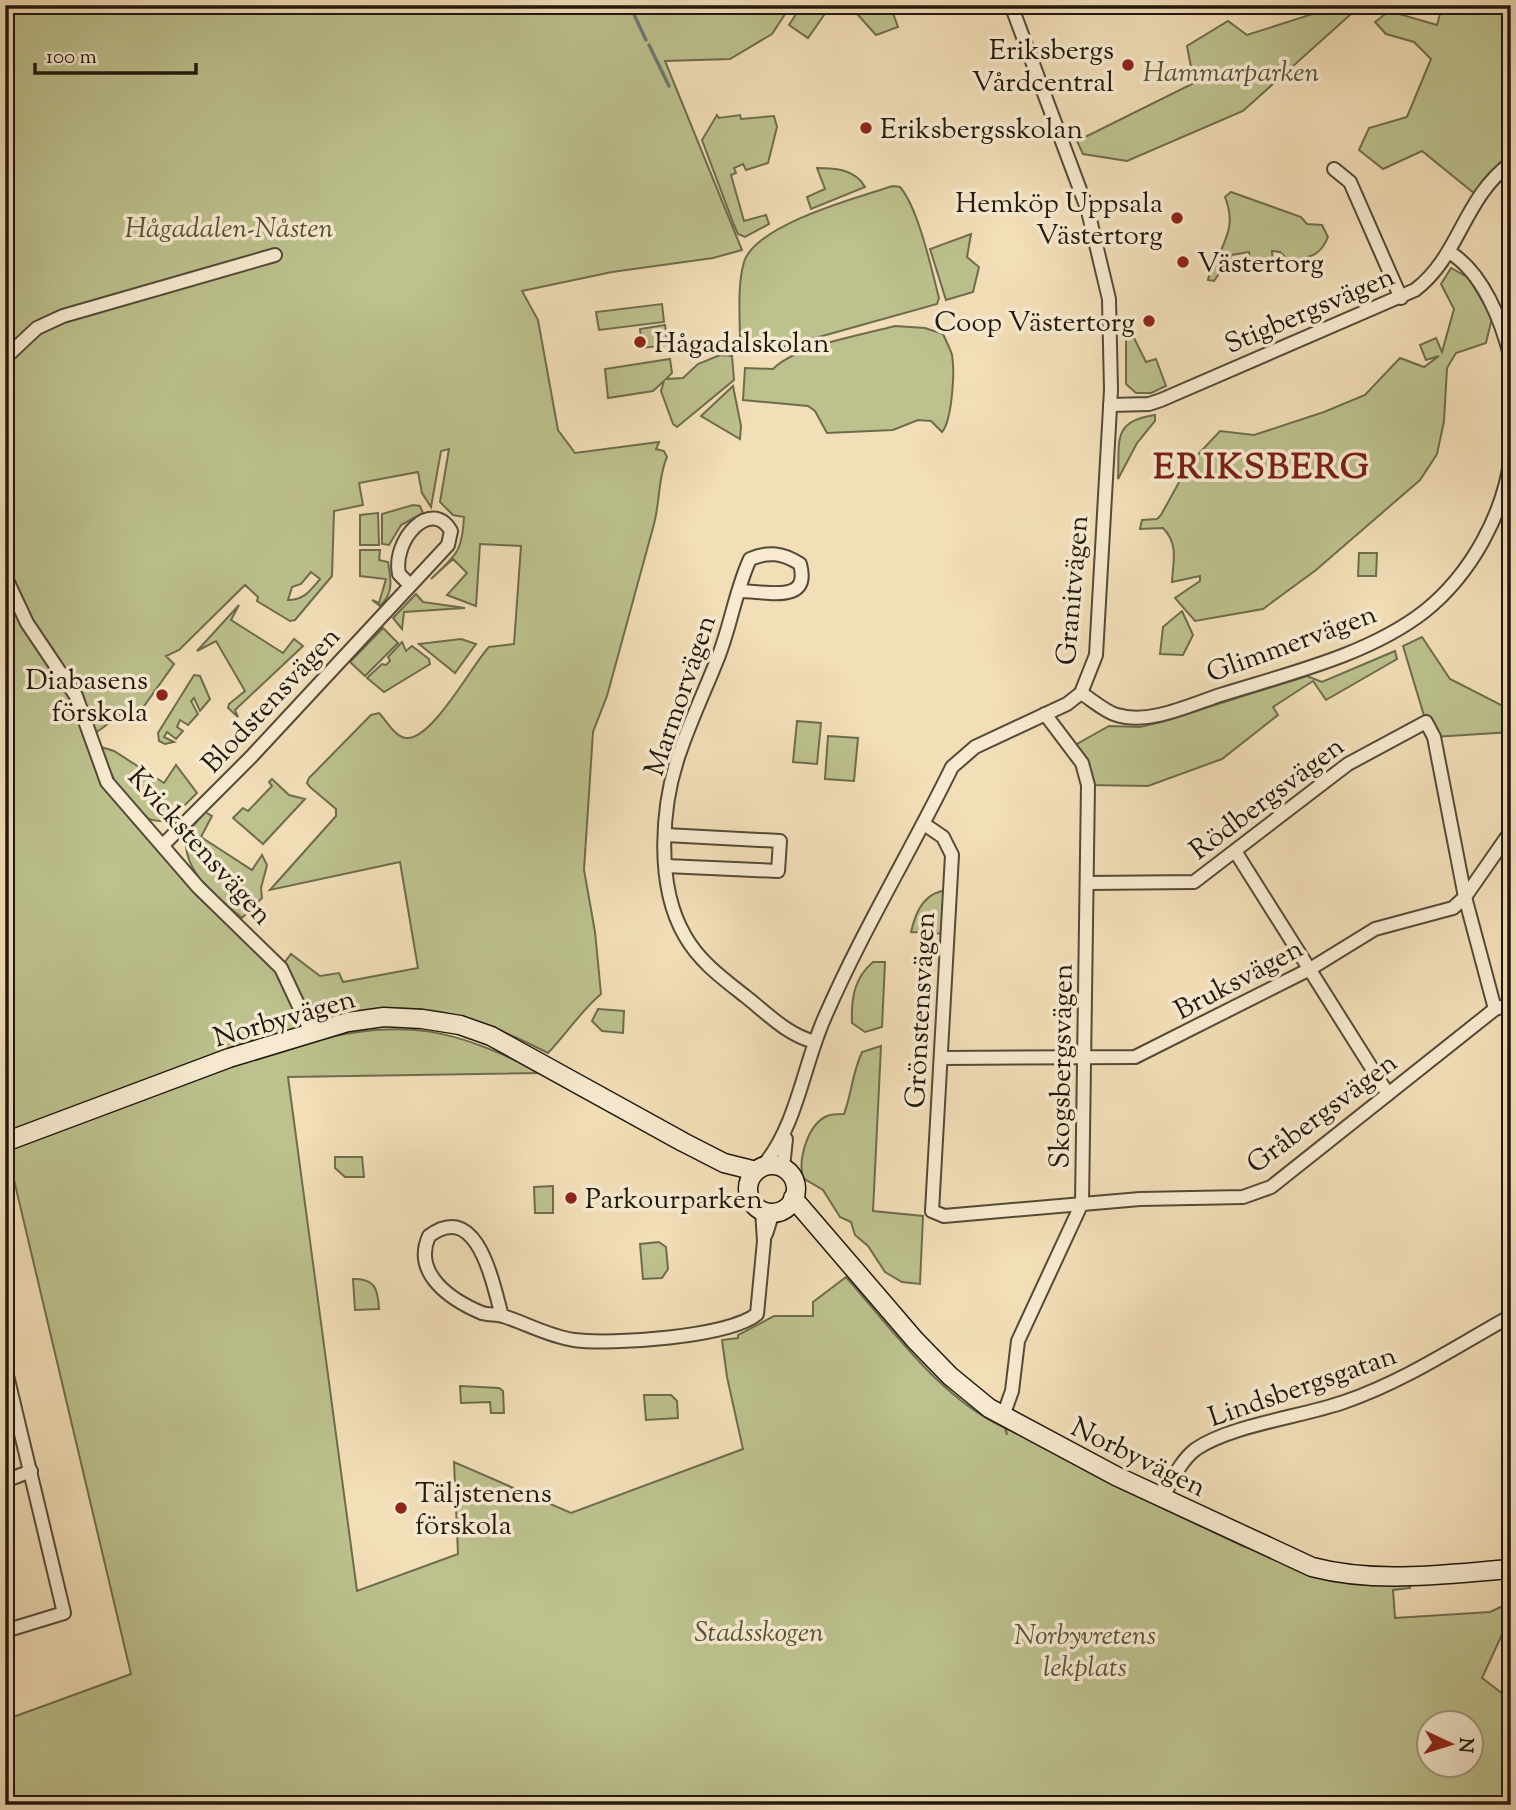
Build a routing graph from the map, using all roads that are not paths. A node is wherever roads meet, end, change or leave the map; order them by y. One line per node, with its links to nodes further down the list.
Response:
1 (1011, 5): 9 (street, Granitvägen)
2 (1511, 163): 4 (street, Stigbergsvägen)
3 (1334, 169): 6 (street)
4 (1449, 252): 6 (street, Stigbergsvägen); 8 (street)
5 (275, 255): 7 (street)
6 (1401, 298): 9 (street, Stigbergsvägen)
7 (5, 358)
8 (1511, 359)
9 (1110, 405): 14 (street, Granitvägen)
10 (1511, 456): 14 (street, Glimmervägen)
11 (5, 576): 19 (street, Kvickstensvägen)
12 (410, 584): 12 (street, Blodstensvägen); 19 (street, Blodstensvägen)
13 (739, 591): 13 (street, Marmorvägen); 18 (street, Marmorvägen)
14 (1081, 693): 15 (street, Granitvägen)
15 (1045, 714): 16 (street, Granitvägen); 22 (street, Skogsbergsvägen)
16 (924, 824): 28 (street, Granitvägen); 29 (street, Grönstensvägen)
17 (1511, 831): 23 (street, Bruksvägen)
18 (666, 835): 21 (street, Marmorvägen); 21 (street)
19 (163, 845): 27 (street, Kvickstensvägen)
20 (1235, 851): 22 (street, Rödbergsvägen); 23 (street, Rödbergsvägen); 24 (street)
21 (666, 866): 28 (street, Marmorvägen)
22 (1087, 883): 30 (street, Skogsbergsvägen)
23 (1465, 897): 24 (street, Bruksvägen); 26 (street)
24 (1310, 969): 30 (street, Bruksvägen); 31 (street)
25 (1511, 1004): 26 (street, Gråbergsvägen)
26 (1494, 1009): 31 (street, Gråbergsvägen)
27 (311, 1032): 33 (street, Norbyvägen); 35 (street, Norbyvägen)
28 (815, 1042): 32 (street, Granitvägen)
29 (941, 1058): 30 (street, Bruksvägen); 38 (street, Grönstensvägen)
30 (1085, 1059): 36 (street, Skogsbergsvägen)
31 (1388, 1094): 36 (street, Gråbergsvägen)
32 (787, 1124): 34 (street, Granitvägen); 35 (street, Granitvägen)
33 (5, 1142)
34 (783, 1167): 35 (street); 37 (street)
35 (756, 1174): 37 (street)
36 (1082, 1203): 38 (street, Gråbergsvägen); 42 (street, Skogsbergsvägen)
37 (778, 1207): 39 (street); 42 (street, Norbyvägen)
38 (932, 1211)
39 (502, 1316): 39 (street)
40 (1511, 1316): 45 (street, Lindsbergsgatan)
41 (5, 1367): 43 (street)
42 (1003, 1416): 45 (street, Norbyvägen)
43 (31, 1471): 44 (street); 47 (street)
44 (5, 1481)
45 (1163, 1497): 46 (street, Norbyvägen)
46 (1511, 1569)
47 (5, 1631)

